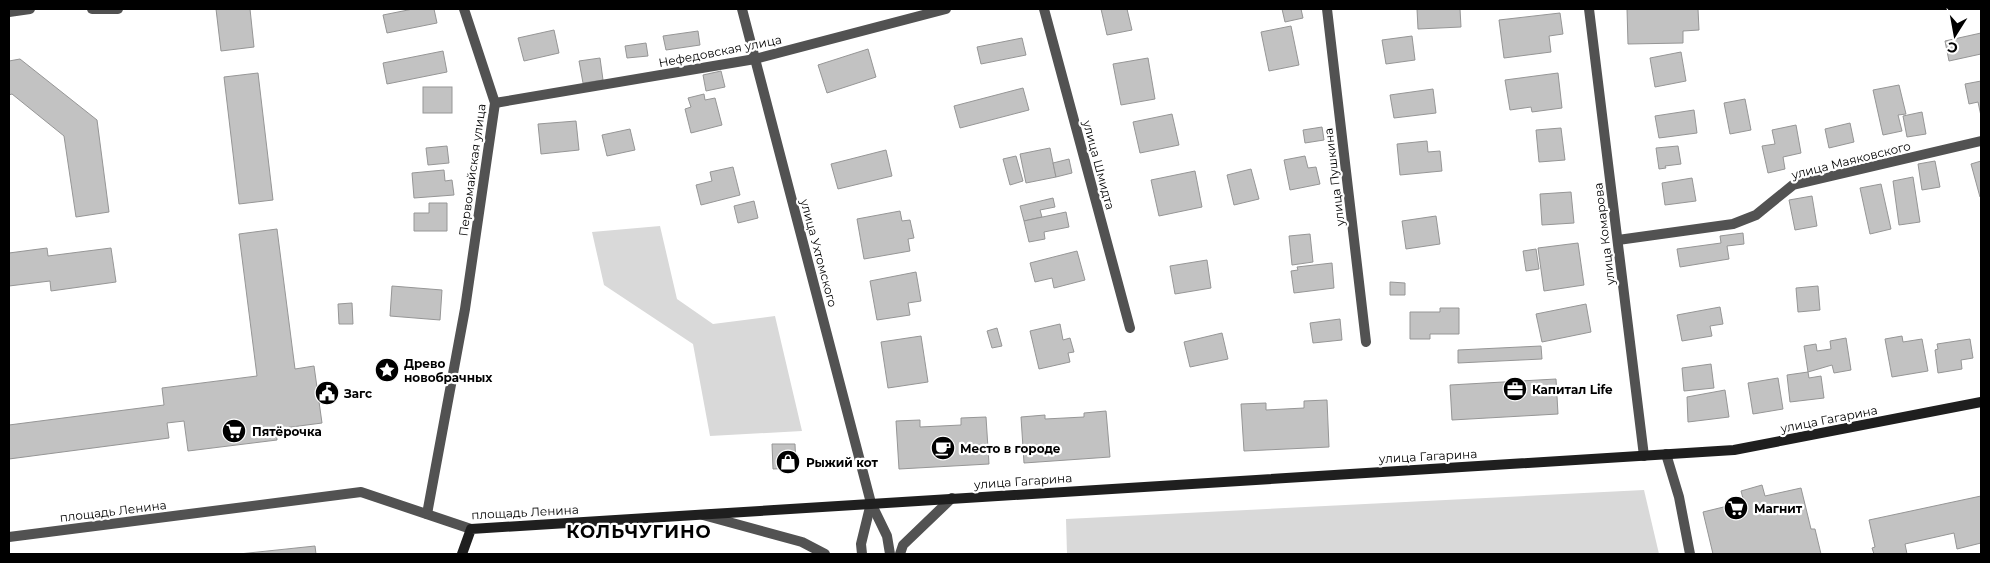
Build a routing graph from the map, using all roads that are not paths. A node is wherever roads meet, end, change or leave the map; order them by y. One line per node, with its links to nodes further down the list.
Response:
1 (30, 9): 10 (street)
2 (92, 9): 9 (street)
3 (464, 9): 12 (street, Первомайская улица)
4 (742, 9): 11 (street, улица Ухтомского)
5 (946, 9): 11 (street, Нефедовская улица)
6 (1044, 9): 15 (street, улица Шмидта)
7 (1327, 9): 16 (street, улица Пушкина)
8 (1589, 9): 14 (street, улица Комарова)
9 (119, 10)
10 (9, 12)
11 (755, 59): 12 (street, Нефедовская улица); 21 (street, улица Ухтомского)
12 (495, 103): 22 (street, Первомайская улица)
13 (1981, 141): 14 (street, улица Маяковского)
14 (1618, 240): 19 (street, улица Комарова)
15 (1130, 328)
16 (1366, 342)
17 (1981, 402): 18 (main road, улица Гагарина)
18 (1666, 454): 19 (main road, улица Гагарина); 31 (street)
19 (1644, 456): 20 (main road, улица Гагарина)
20 (952, 498): 21 (main road, улица Гагарина); 30 (street)
21 (871, 503): 23 (main road, площадь Ленина); 28 (street); 29 (street, улица Ухтомского)
22 (427, 514): 24 (street, площадь Ленина); 25 (street, площадь Ленина)
23 (699, 514): 24 (main road, площадь Ленина); 27 (street)
24 (471, 529): 26 (main road)
25 (9, 536)
26 (462, 554)
27 (825, 554)
28 (862, 554)
29 (890, 554)
30 (900, 554)
31 (1690, 554)

